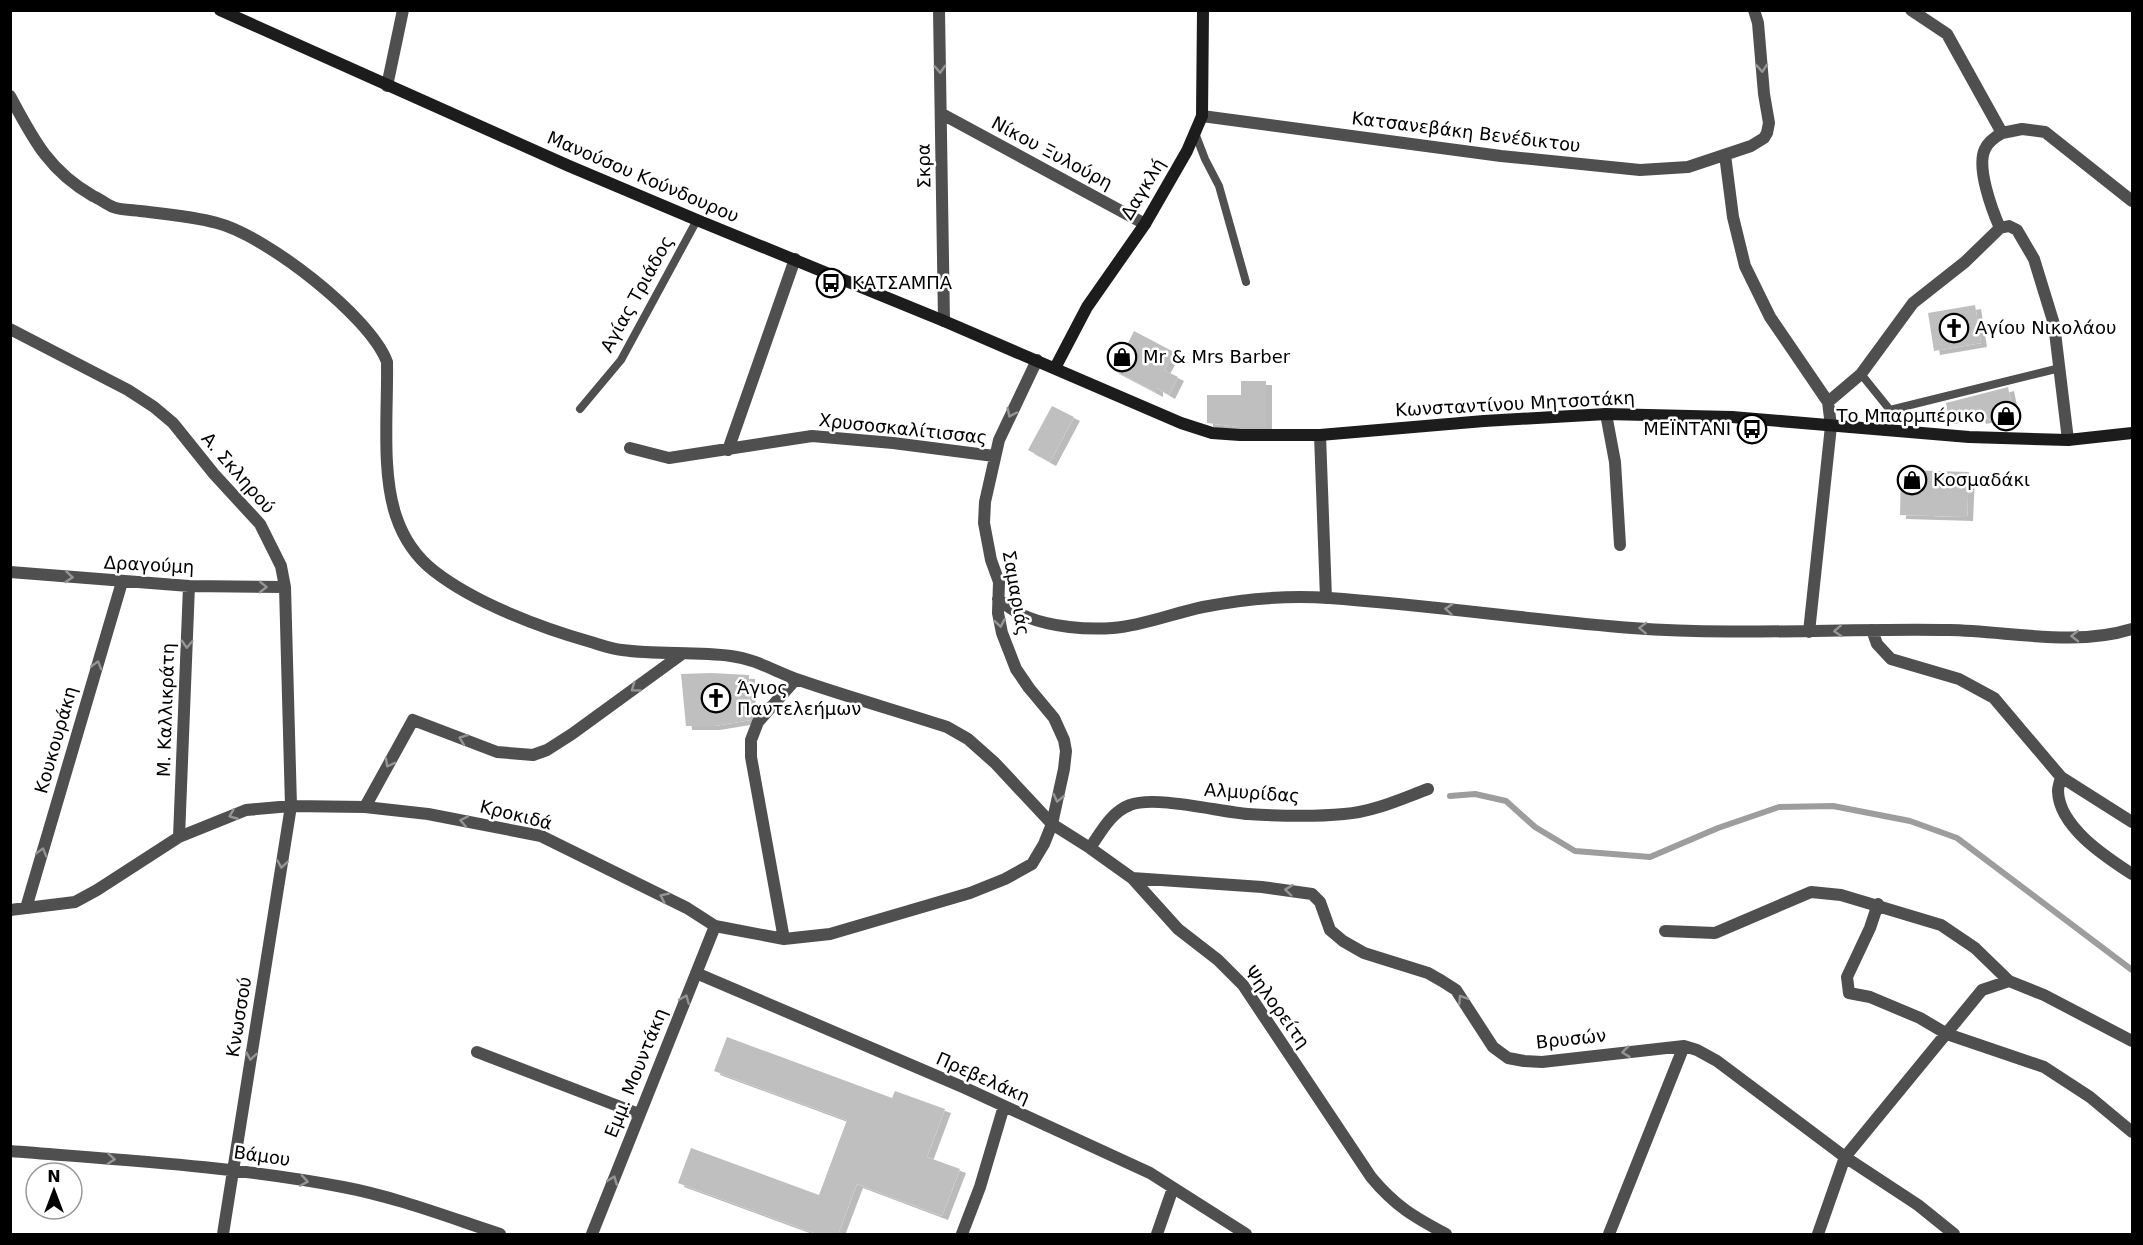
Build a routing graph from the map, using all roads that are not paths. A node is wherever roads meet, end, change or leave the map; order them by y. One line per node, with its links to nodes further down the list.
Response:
1 (220, 10): 7 (main road, Μανούσου Κούνδουρου)
2 (404, 10): 7 (street)
3 (939, 10): 9 (street, Σκρα, one-way to 9)
4 (1203, 10): 10 (main road, Δαγκλή)
5 (1754, 10): 13 (street, Κατσανεβάκη Βενέδικτου, one-way to 13)
6 (1911, 10): 12 (street)
7 (387, 86): 17 (main road, Μανούσου Κούνδουρου)
8 (10, 96): 48 (street, Ψηλορείτη)
9 (942, 114): 18 (street, Νίκου Ξυλούρη); 22 (street, Σκρα)
10 (1202, 116): 11 (main road, Δαγκλή); 13 (street, Κατσανεβάκη Βενέδικτου)
11 (1195, 133): 18 (main road, Δαγκλή); 21 (lane)
12 (2002, 133): 15 (street); 19 (street)
13 (1725, 155): 28 (street)
14 (2133, 186): 15 (street)
15 (2120, 191): 16 (street)
16 (2133, 201)
17 (697, 220): 20 (main road, Μανούσου Κούνδουρου); 29 (lane, Αγίας Τριάδος)
18 (1145, 224): 25 (main road, Δαγκλή)
19 (2000, 228): 26 (street); 27 (street)
20 (795, 259): 22 (main road, Μανούσου Κούνδουρου); 36 (street)
21 (1246, 282)
22 (944, 321): 24 (main road, Μανούσου Κούνδουρου)
23 (10, 329): 42 (street, Α. Σκληρού)
24 (1037, 360): 25 (main road, Μανούσου Κούνδουρου); 37 (street, Σαμαριάς, one-way to 37)
25 (1055, 368): 33 (main road, Κωνσταντίνου Μητσοτάκη)
26 (2060, 368): 27 (lane); 34 (street)
27 (1861, 374): 28 (street)
28 (1828, 402): 31 (street)
29 (580, 409)
30 (1606, 414): 31 (main road, Κωνσταντίνου Μητσοτάκη); 33 (main road, Κωνσταντίνου Μητσοτάκη); 38 (street)
31 (1831, 426): 34 (main road, Κωνσταντίνου Μητσοτάκη); 47 (street)
32 (2133, 434): 34 (main road, Κωνσταντίνου Μητσοτάκη)
33 (1320, 435): 43 (street)
34 (2068, 440)
35 (630, 448): 36 (street, Χρυσοσκαλίτισσας)
36 (728, 450): 37 (street, Χρυσοσκαλίτισσας)
37 (994, 456): 44 (street, Σαμαριάς)
38 (1620, 545)
39 (10, 572): 40 (street, Δραγούμη, one-way to 40)
40 (122, 582): 41 (street, Δραγούμη); 61 (street, Κουκουράκη, one-way to 40)
41 (189, 586): 42 (street, Δραγούμη, one-way to 42); 56 (street, Μ. Καλλικράτη, one-way to 56)
42 (285, 588): 52 (street, Α. Σκληρού)
43 (1326, 598): 44 (street); 47 (street, one-way to 43)
44 (998, 599): 55 (street, Σαμαριάς, one-way to 55)
45 (2133, 629): 46 (street, one-way to 46)
46 (1872, 630): 47 (street, one-way to 47); 50 (street)
47 (1809, 632)
48 (682, 654): 49 (street, Ψηλορείτη); 53 (street, one-way to 53)
49 (796, 679): 55 (street, Ψηλορείτη); 65 (street)
50 (2061, 777): 54 (street); 58 (street)
51 (1428, 789): 57 (street, Αλμυρίδας)
52 (291, 806): 53 (street, Κροκιδά); 56 (street, Κροκιδά, one-way to 56); 77 (street, Κνωσσού, one-way to 77)
53 (364, 807): 63 (street, Κροκιδά, one-way to 53)
54 (2133, 822)
55 (1052, 824): 57 (street, Ψηλορείτη); 65 (street, Κροκιδά)
56 (179, 837): 61 (street, Κροκιδά)
57 (1090, 848): 59 (street, Ψηλορείτη)
58 (2133, 874)
59 (1132, 878): 70 (street, Βρυσών, one-way to 59); 85 (street, Ψηλορείτη)
60 (1878, 904): 64 (street); 67 (street); 68 (street)
61 (26, 908): 62 (street, Κροκιδά)
62 (10, 909)
63 (715, 926): 65 (street, Κροκιδά); 66 (street, Εμμ. Μουντάκη)
64 (1665, 931)
65 (784, 939)
66 (696, 973): 72 (street, Πρεβελάκη); 73 (street, Εμμ. Μουντάκη, one-way to 66)
67 (2010, 981): 68 (street); 69 (street)
68 (1947, 1034): 74 (street); 76 (street)
69 (2133, 1041)
70 (1684, 1046): 76 (street, Βρυσών); 86 (street)
71 (477, 1052): 73 (street)
72 (1004, 1106): 78 (street, Πρεβελάκη); 82 (street)
73 (639, 1114): 81 (street, Εμμ. Μουντάκη, one-way to 73)
74 (2133, 1132)
75 (10, 1151): 77 (street, Βάμου, one-way to 77)
76 (1845, 1157): 87 (street); 88 (street, Βρυσών)
77 (233, 1169): 79 (street, Κνωσσού); 80 (street, Βάμου, one-way to 80)
78 (1173, 1188): 83 (street); 84 (street, Πρεβελάκη)
79 (223, 1234)
80 (500, 1234)
81 (592, 1234)
82 (963, 1234)
83 (1157, 1234)
84 (1246, 1234)
85 (1446, 1234)
86 (1609, 1234)
87 (1818, 1234)
88 (1954, 1234)

